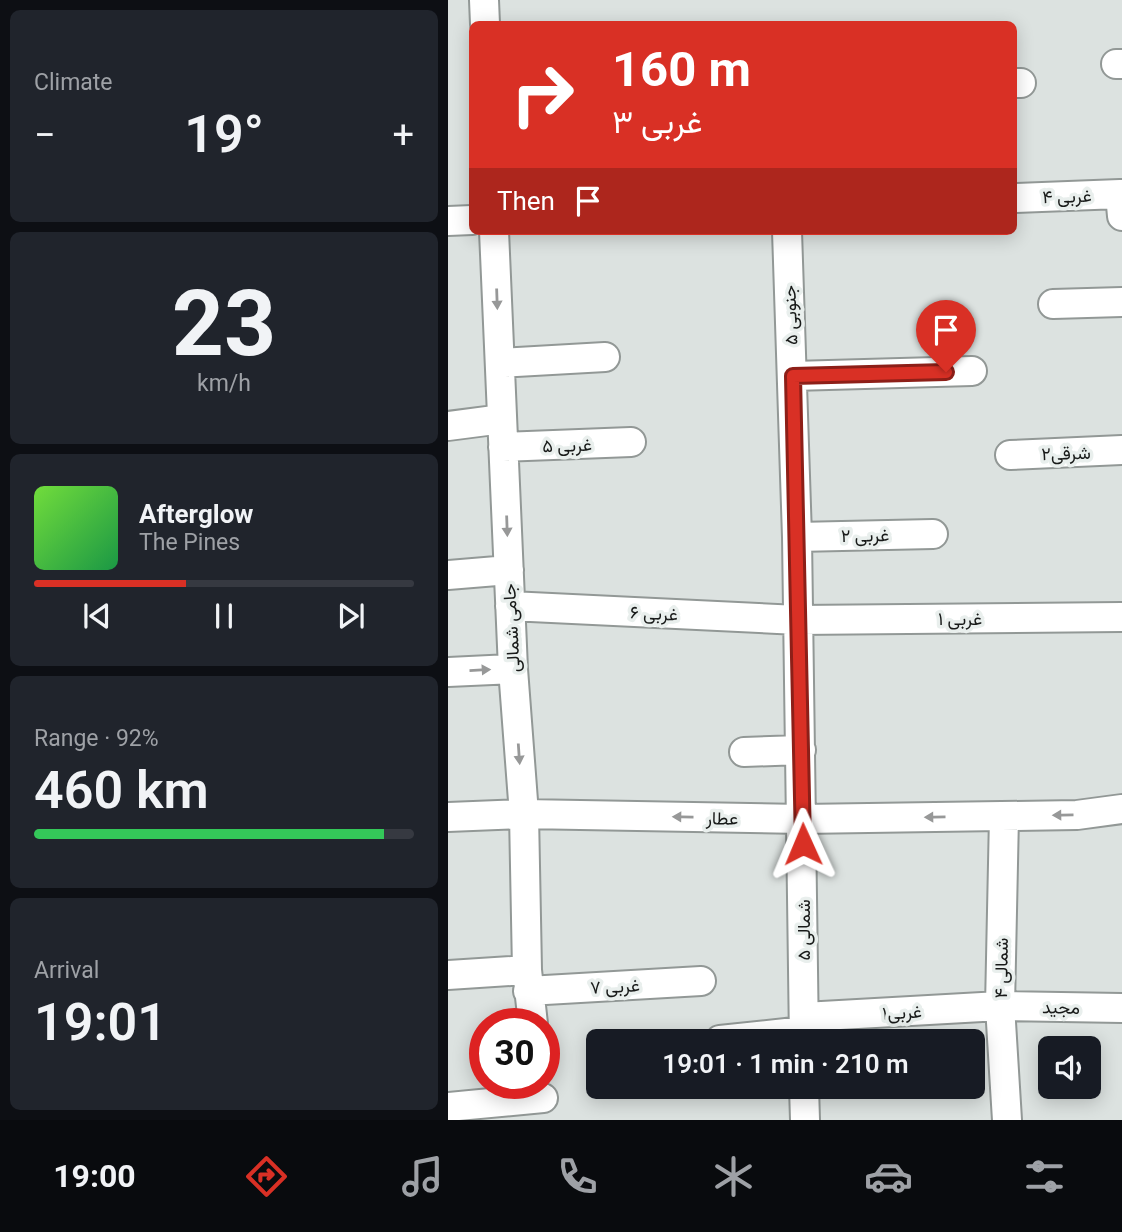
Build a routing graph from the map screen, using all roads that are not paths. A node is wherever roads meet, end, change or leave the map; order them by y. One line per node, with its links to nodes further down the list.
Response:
1 (484, 0): 2 (street)
2 (485, 21)
3 (1017, 198): 4 (street, غربی ۴)
4 (1121, 205)
5 (469, 220): 6 (street)
6 (448, 221)
7 (494, 235): 12 (street, جامی شمالی, one-way to 12)
8 (787, 235): 14 (street, جنوبی ۵)
9 (1122, 302): 10 (street)
10 (1053, 304)
11 (605, 357): 12 (street)
12 (500, 363): 15 (street, جامی شمالی)
13 (972, 371): 14 (street)
14 (793, 376): 22 (street, جنوبی ۵)
15 (502, 419): 16 (street); 18 (street, جامی شمالی)
16 (448, 426)
17 (631, 442): 18 (street, غربی ۵)
18 (503, 447): 23 (street, جامی شمالی, one-way to 23)
19 (1122, 450): 20 (street, شرقی۲)
20 (1010, 455)
21 (933, 534): 22 (street, غربی ۲)
22 (797, 537): 27 (street, جنوبی ۵)
23 (509, 570): 24 (street); 25 (street, جامی شمالی)
24 (448, 575)
25 (510, 606): 27 (street, غربی ۶); 28 (street, جامی شمالی)
26 (1122, 617): 27 (street, غربی ۱)
27 (798, 620): 30 (street, جنوبی ۵)
28 (513, 669): 29 (street, one-way to 28); 33 (street, جامی شمالی, one-way to 33)
29 (448, 672)
30 (801, 750): 31 (street); 36 (street, جنوبی ۵)
31 (744, 752)
32 (1122, 809): 34 (street, عطار, one-way to 34)
33 (524, 814): 35 (street, عطار); 36 (street, عطار, one-way to 33); 38 (street, جامی شمالی)
34 (1004, 816): 36 (street, عطار, one-way to 36); 40 (street, شمالی ۴)
35 (448, 817)
36 (802, 819): 43 (street, شمالی ۵)
37 (448, 975): 38 (street, غربی ۷)
38 (527, 980): 39 (street, غربی ۷); 41 (street, جامی شمالی)
39 (701, 981)
40 (1000, 1006): 42 (street, مجید); 44 (street, غربی۱); 49 (street, شمالی ۴)
41 (531, 1008)
42 (1122, 1008)
43 (804, 1029)
44 (812, 1029)
45 (804, 1099): 48 (street)
46 (541, 1100): 47 (street)
47 (448, 1107)
48 (805, 1120)
49 (1007, 1120)

